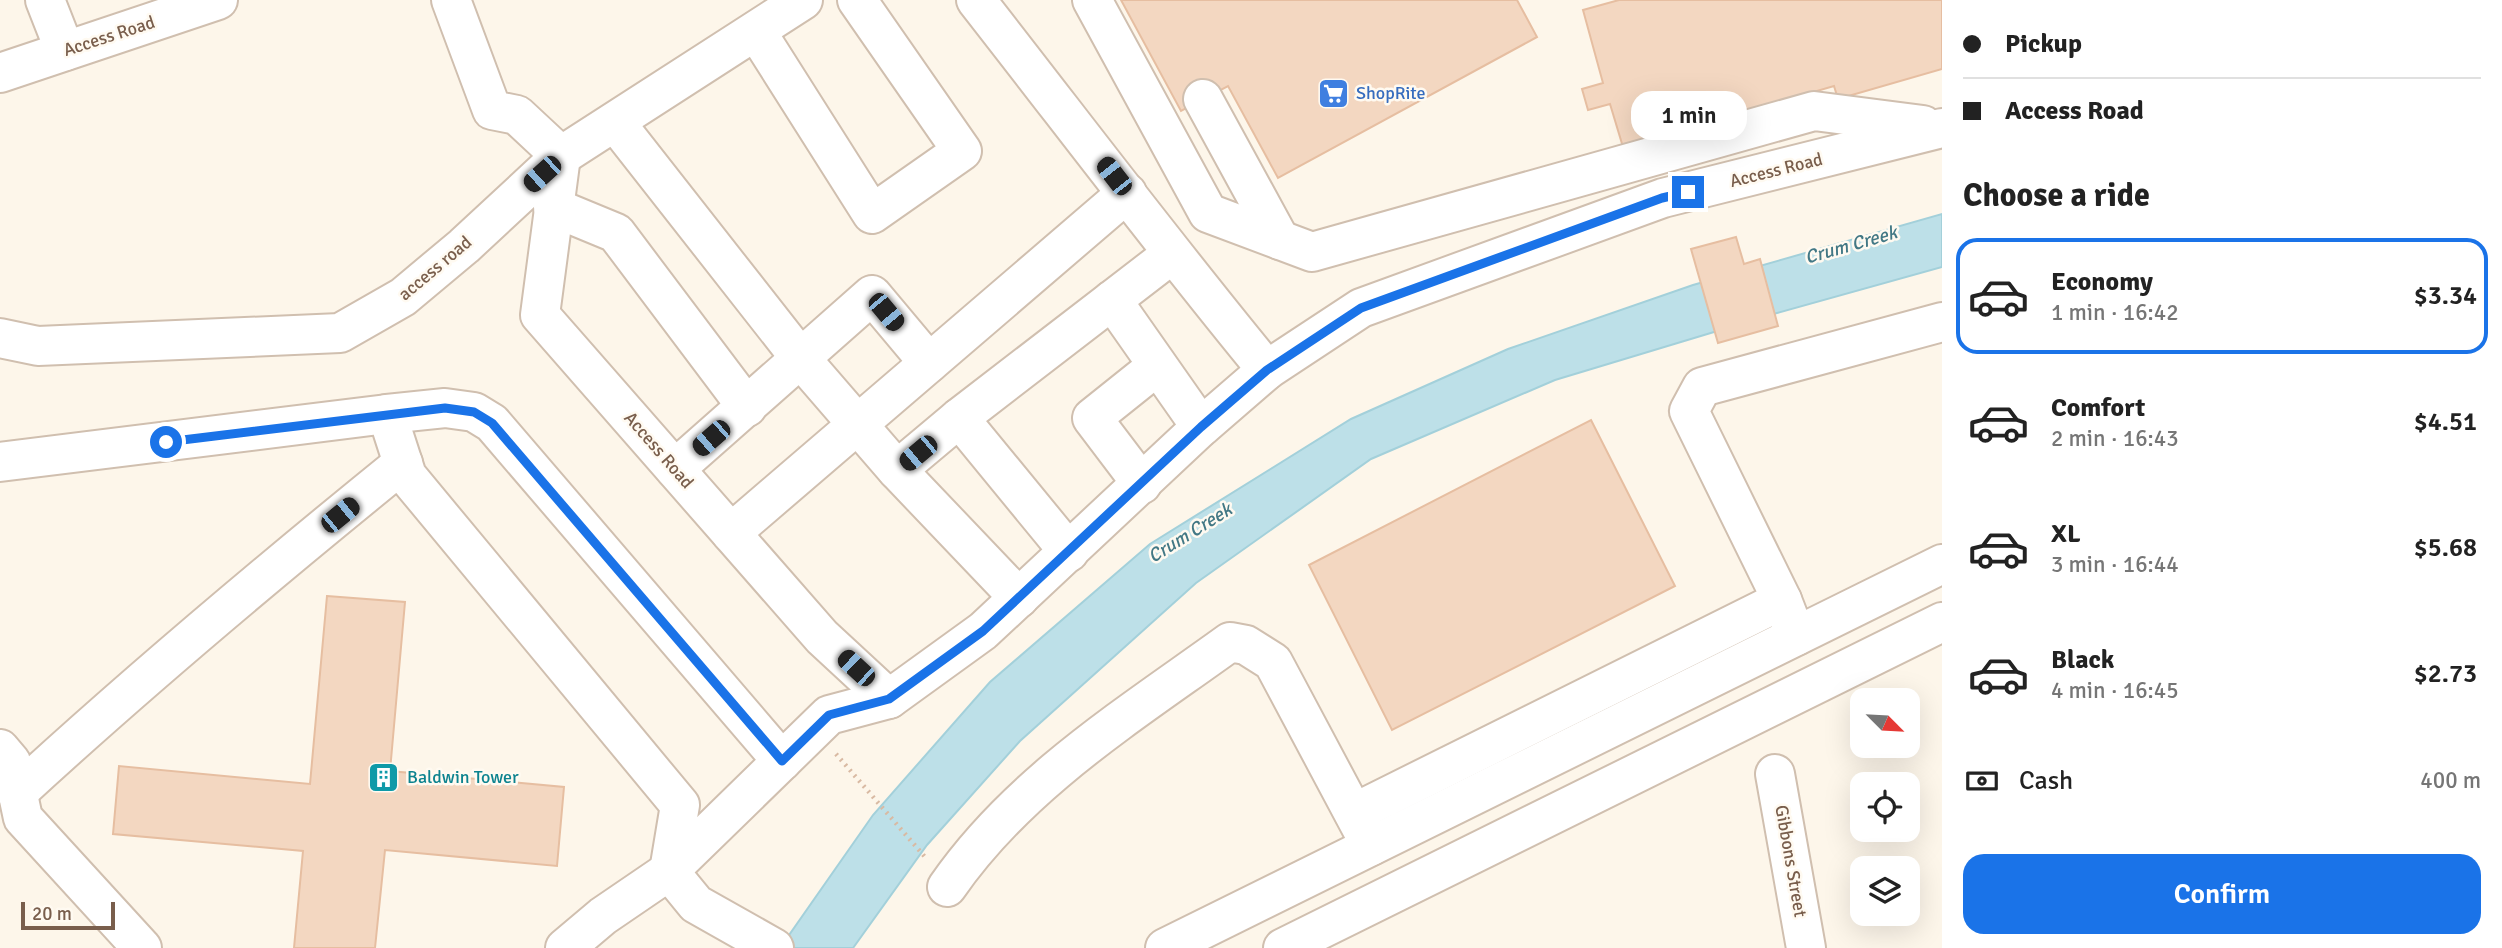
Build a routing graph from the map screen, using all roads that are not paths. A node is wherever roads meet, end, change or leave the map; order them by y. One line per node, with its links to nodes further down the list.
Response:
1 (45, 0): 9 (street)
2 (218, 0): 9 (street, Access Road)
3 (451, 0): 14 (street)
4 (803, 0): 8 (street, access road)
5 (856, 0): 8 (street)
6 (976, 0): 15 (street)
7 (1091, 0): 17 (street)
8 (756, 31): 12 (street, access road)
9 (65, 51): 10 (street, Access Road)
10 (0, 72)
11 (1203, 99): 17 (street)
12 (615, 122): 14 (street, access road); 22 (street)
13 (1942, 127): 17 (street); 25 (street, Access Road)
14 (561, 156): 16 (street, Access Road); 21 (street, access road)
15 (1127, 193): 18 (street); 23 (street)
16 (554, 207): 26 (street); 33 (street, Access Road)
17 (1280, 240)
18 (1172, 254): 19 (street); 25 (street)
19 (1112, 300): 24 (street); 28 (street)
20 (1942, 322): 40 (street)
21 (0, 338)
22 (801, 359): 23 (street); 26 (street); 29 (street)
23 (929, 363): 29 (street)
24 (1157, 366): 30 (street); 35 (street)
25 (1267, 370): 30 (street, Access Road)
26 (747, 407): 33 (street)
27 (387, 414): 31 (street); 32 (street); 45 (street)
28 (959, 418): 34 (street); 37 (street)
29 (858, 425): 34 (street); 36 (street)
30 (1201, 427): 35 (street, Access Road)
31 (0, 462)
32 (403, 463): 47 (street); 49 (street)
33 (675, 469): 36 (street, Access Road)
34 (897, 470): 39 (street)
35 (1142, 484): 37 (street, Access Road)
36 (731, 533): 43 (street, Access Road)
37 (1069, 552): 39 (street, Access Road)
38 (1942, 564): 42 (street)
39 (1019, 598): 43 (street, Access Road)
40 (1782, 600): 42 (street); 48 (street)
41 (1942, 622): 55 (street)
42 (1796, 636): 48 (street)
43 (889, 699): 45 (street, Access Road)
44 (0, 749): 47 (street)
45 (782, 761): 49 (street, Access Road)
46 (1775, 774): 56 (street, Gibbons Street)
47 (17, 793): 52 (street)
48 (1363, 829): 50 (street); 54 (street)
49 (668, 871): 51 (street); 53 (street, Access Road)
50 (947, 887)
51 (745, 941)
52 (142, 948)
53 (565, 948)
54 (1164, 948)
55 (1283, 948)
56 (1806, 948)

